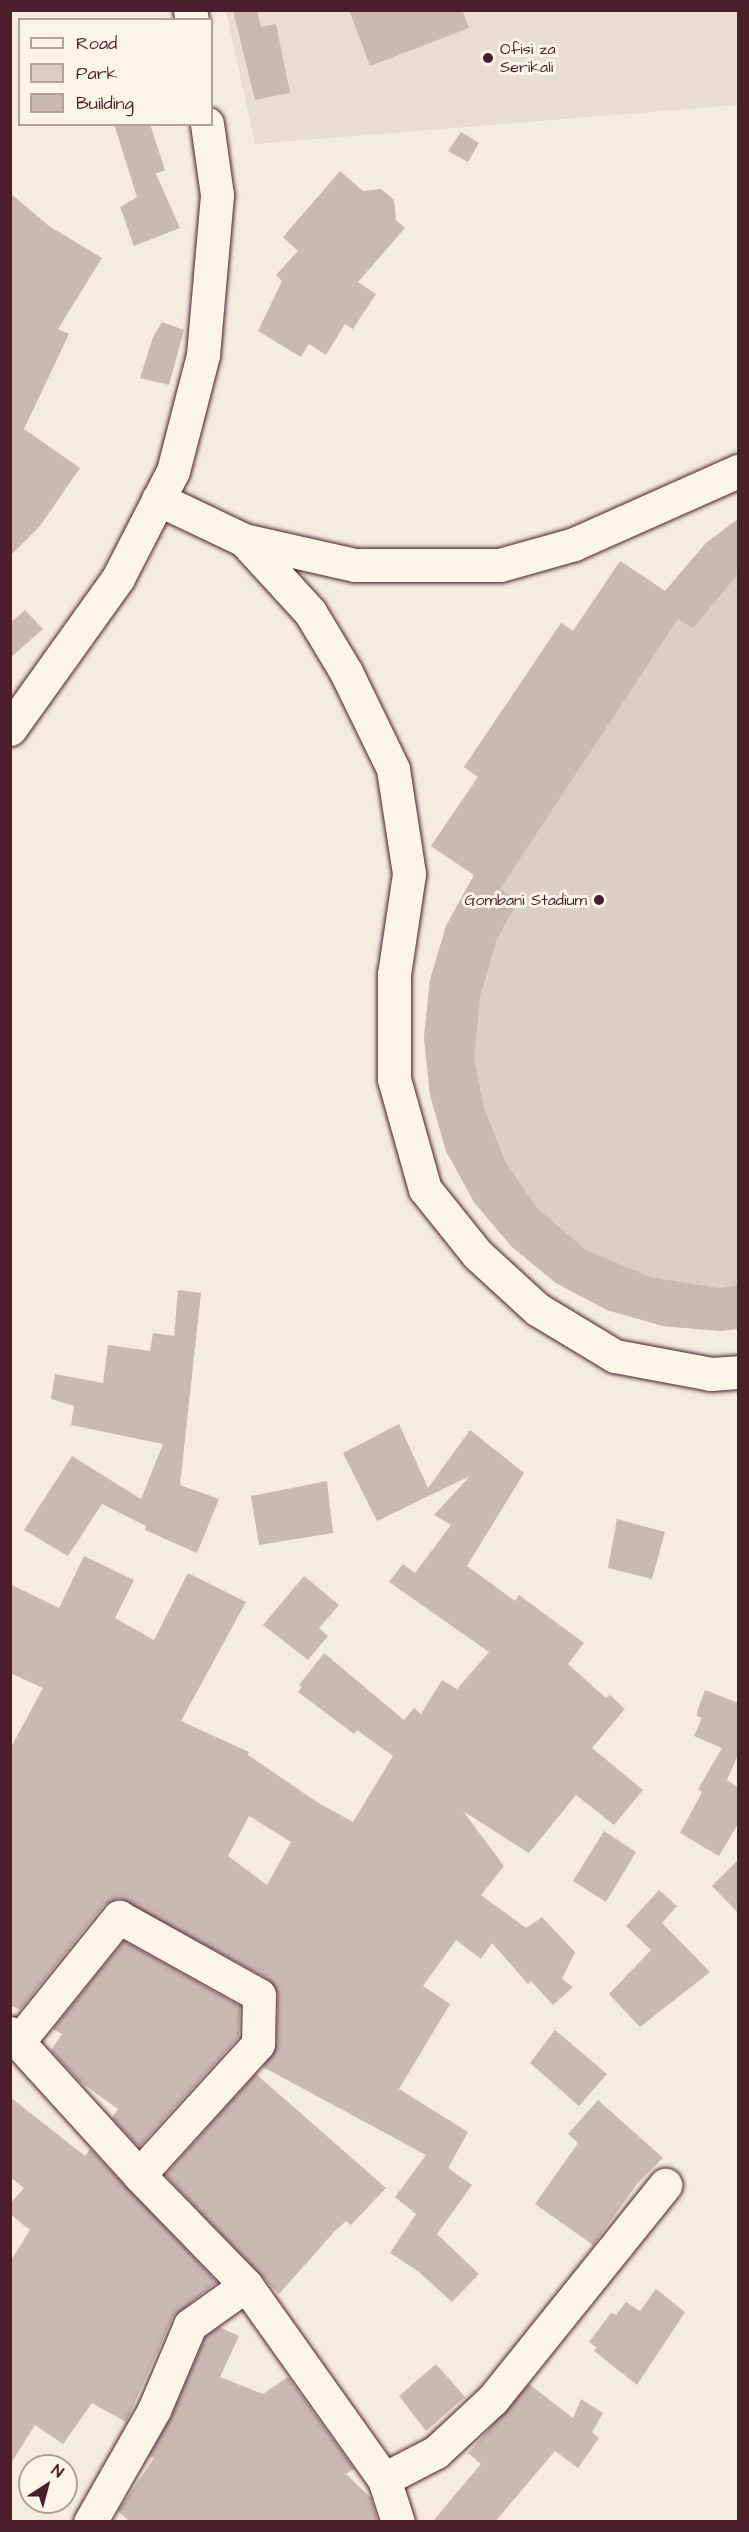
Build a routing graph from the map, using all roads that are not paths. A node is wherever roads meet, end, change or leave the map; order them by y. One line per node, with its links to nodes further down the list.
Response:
1 (207, 126): 3 (street)
2 (738, 471): 4 (street)
3 (158, 499): 4 (street); 5 (street)
4 (244, 540): 6 (street)
5 (10, 729)
6 (738, 1372)
7 (14, 2038): 8 (street); 8 (street)
8 (139, 2175): 10 (street)
9 (665, 2185): 11 (street)
10 (246, 2285): 11 (street); 12 (street)
11 (384, 2479): 13 (street)
12 (90, 2522)
13 (398, 2522)

